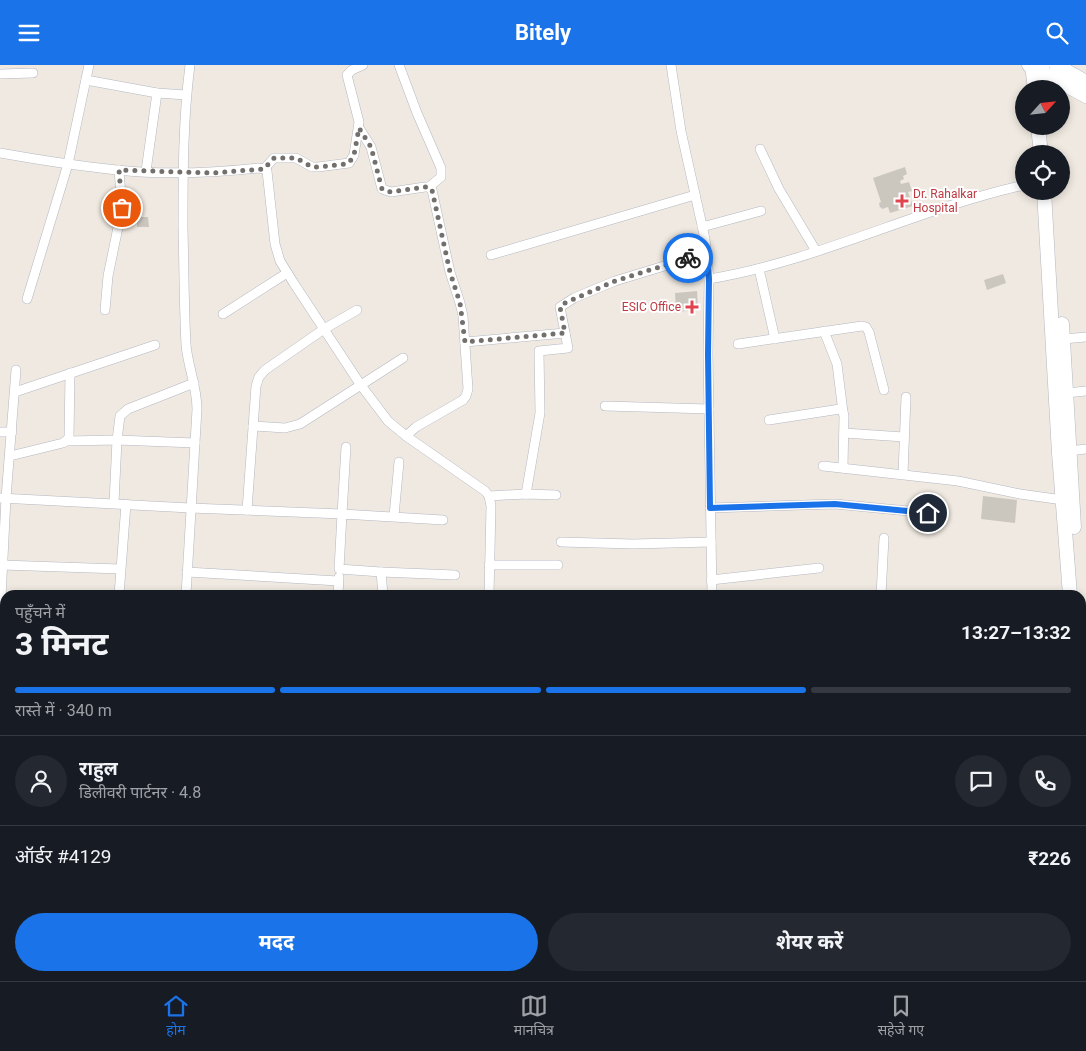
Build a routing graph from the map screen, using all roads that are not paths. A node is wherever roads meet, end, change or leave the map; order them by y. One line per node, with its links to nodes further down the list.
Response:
1 (89, 65): 10 (street)
2 (190, 65): 15 (street)
3 (363, 65): 17 (street)
4 (399, 65): 25 (street)
5 (671, 65): 27 (street)
6 (1056, 65): 13 (main road)
7 (1036, 67): 11 (main road); 12 (main road); 16 (main road)
8 (33, 73): 9 (street)
9 (0, 74)
10 (86, 80): 14 (street); 20 (street)
11 (1035, 80)
12 (1041, 80)
13 (1086, 82)
14 (157, 93): 15 (street); 23 (street)
15 (186, 95): 24 (street)
16 (1086, 97)
17 (359, 128): 21 (street); 25 (street)
18 (760, 149): 32 (street)
19 (0, 153): 20 (street)
20 (68, 164): 22 (street); 38 (street)
21 (264, 169): 24 (street); 36 (street)
22 (119, 170): 23 (street); 39 (street)
23 (146, 171): 24 (street)
24 (183, 173): 54 (street)
25 (429, 187): 48 (street)
26 (1015, 187): 32 (street)
27 (695, 195): 31 (street); 34 (street)
28 (1045, 200): 86 (main road)
29 (1054, 200): 47 (main road)
30 (761, 211): 31 (street)
31 (702, 227): 33 (street)
32 (816, 251): 35 (street)
33 (707, 253): 37 (street); 44 (street)
34 (491, 255)
35 (759, 269): 37 (street); 46 (street)
36 (287, 273): 41 (street); 42 (street)
37 (709, 279): 62 (street)
38 (27, 299)
39 (105, 310)
40 (357, 310): 42 (street)
41 (223, 314)
42 (324, 329): 55 (street); 65 (street)
43 (824, 331): 46 (street); 56 (street); 63 (street)
44 (565, 333): 48 (street); 82 (street)
45 (1086, 337): 47 (street)
46 (776, 339): 49 (street)
47 (1062, 339): 59 (main road)
48 (465, 342): 69 (street)
49 (738, 344)
50 (155, 345): 53 (street)
51 (403, 358): 55 (street)
52 (16, 370): 58 (street)
53 (70, 373): 58 (street); 72 (street)
54 (194, 383): 71 (street); 73 (street)
55 (360, 384): 65 (street); 69 (street)
56 (884, 390)
57 (1086, 391): 59 (street)
58 (15, 392): 67 (street)
59 (1066, 393): 76 (main road)
60 (906, 397): 70 (street)
61 (605, 406): 62 (street)
62 (709, 409): 90 (street)
63 (844, 412): 64 (street); 68 (street)
64 (770, 420)
65 (253, 426): 91 (street)
66 (0, 431): 67 (street)
67 (12, 432): 77 (street)
68 (844, 433): 70 (street); 80 (street)
69 (406, 436): 84 (street)
70 (904, 437): 81 (street)
71 (117, 440): 72 (street); 73 (street); 87 (street)
72 (67, 441): 77 (street)
73 (195, 443): 89 (street)
74 (346, 447): 93 (street)
75 (1086, 449): 76 (street)
76 (1069, 451): 119 (main road)
77 (10, 456): 85 (street)
78 (399, 462): 94 (street)
79 (823, 466): 80 (street)
80 (843, 468): 81 (street)
81 (903, 474): 86 (street)
82 (526, 494): 83 (street); 84 (street)
83 (556, 495)
84 (489, 496): 100 (street)
85 (3, 498): 87 (street); 99 (street)
86 (1062, 500): 118 (main road)
87 (114, 503): 88 (street)
88 (126, 504): 89 (street); 103 (street)
89 (190, 508): 91 (street); 105 (street)
90 (710, 508): 92 (street); 97 (street)
91 (247, 510): 93 (street)
92 (928, 513)
93 (342, 514): 94 (street); 104 (street)
94 (394, 516): 95 (street)
95 (444, 520)
96 (884, 538): 117 (street)
97 (711, 541): 98 (street); 108 (street)
98 (561, 542)
99 (2, 565): 103 (street); 110 (street)
100 (489, 565): 101 (street); 115 (street)
101 (558, 565)
102 (819, 567): 108 (street)
103 (120, 569): 111 (street)
104 (339, 569): 106 (street); 109 (street)
105 (187, 572): 109 (street); 112 (street)
106 (381, 572): 107 (street); 114 (street)
107 (455, 575)
108 (711, 580): 116 (street)
109 (338, 581): 113 (street)
110 (1, 590)
111 (119, 590)
112 (186, 590)
113 (338, 590)
114 (383, 590)
115 (488, 590)
116 (712, 590)
117 (881, 590)
118 (1070, 590)
119 (1078, 590)

